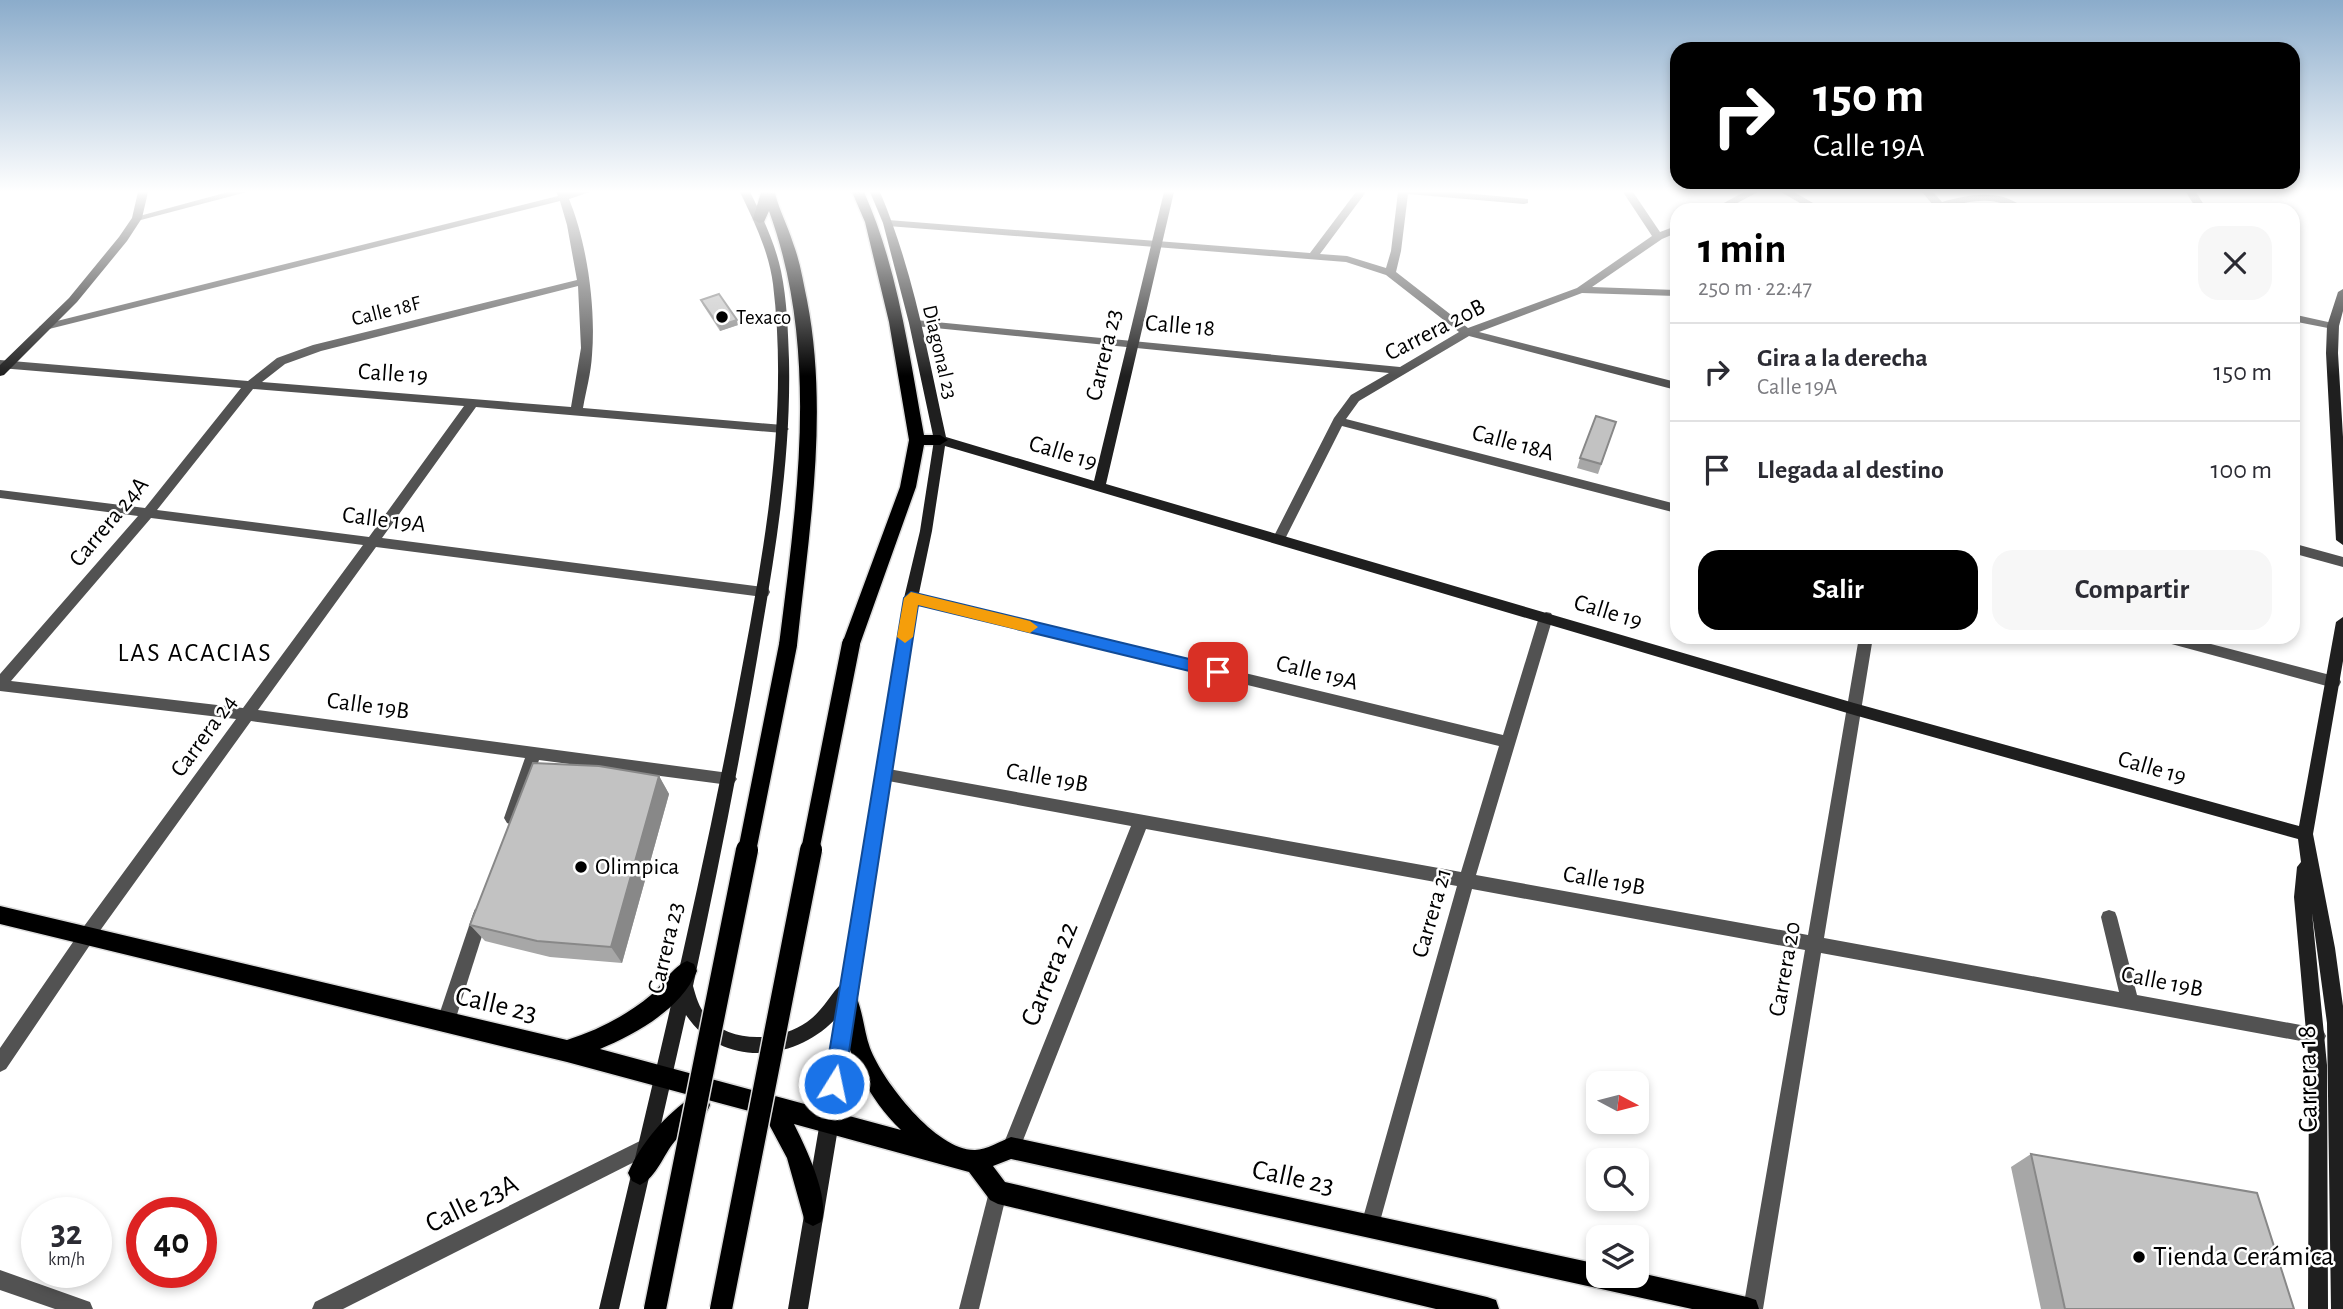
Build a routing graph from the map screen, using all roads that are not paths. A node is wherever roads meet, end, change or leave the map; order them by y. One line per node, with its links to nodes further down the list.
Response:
1 (110, 253): 21 (street)
2 (334, 253): 21 (street)
3 (577, 253): 14 (street)
4 (770, 253): 31 (street)
5 (790, 253): 91 (main road, bridge)
6 (879, 253): 32 (main road)
7 (896, 253): 19 (street, Diagonal 23)
8 (1155, 253): 23 (street, Carrera 23)
9 (1284, 253): 12 (street)
10 (1395, 253): 13 (street)
11 (1635, 253): 15 (street, Carrera 20B)
12 (1314, 255): 13 (street)
13 (1390, 273): 22 (street)
14 (581, 282): 27 (street, Calle 18F); 29 (street)
15 (1581, 290): 17 (street); 22 (street, Carrera 20B)
16 (2343, 292): 20 (street)
17 (1670, 293)
18 (2300, 319): 20 (street)
19 (915, 323): 23 (street, Calle 18); 33 (street, Diagonal 23)
20 (2333, 326): 39 (street)
21 (45, 327): 24 (street)
22 (1467, 332): 25 (street, Carrera 20B); 26 (street)
23 (1133, 345): 25 (street, Calle 18); 34 (street, Carrera 23)
24 (3, 367): 27 (street, Calle 19)
25 (1399, 370): 30 (street, Carrera 20B)
26 (1670, 384)
27 (248, 386): 28 (street, Calle 19); 37 (street, Carrera 24A)
28 (473, 403): 29 (street, Calle 19); 40 (street, Carrera 24)
29 (576, 412): 31 (street, Calle 19)
30 (1338, 421): 36 (street, Calle 18A); 38 (street, Carrera 20B)
31 (783, 429): 43 (street, Carrera 23)
32 (917, 440): 33 (main road); 92 (main road, bridge)
33 (940, 440): 34 (street, Calle 19); 44 (street)
34 (1099, 488): 38 (street, Calle 19)
35 (0, 494): 37 (street, Calle 19A)
36 (1670, 507)
37 (146, 514): 40 (street, Calle 19A); 50 (street, Carrera 24A)
38 (1279, 538): 45 (street, Calle 19)
39 (2343, 540)
40 (374, 542): 43 (street, Calle 19A); 52 (street, Carrera 24)
41 (2300, 550): 42 (street)
42 (2343, 562)
43 (762, 592): 56 (street, Carrera 23)
44 (911, 598): 53 (street, Calle 19A); 55 (street)
45 (1546, 617): 51 (street, Calle 19); 53 (street, Carrera 21)
46 (2343, 622): 49 (street, Carrera 18)
47 (1865, 644): 51 (street, Carrera 20)
48 (2190, 644): 49 (street)
49 (2334, 682): 59 (street, Carrera 18)
50 (0, 685): 52 (street, Calle 19B)
51 (1854, 709): 59 (street, Calle 19); 65 (street, Carrera 20)
52 (250, 715): 54 (street, Calle 19B); 64 (street, Carrera 24)
53 (1507, 742): 60 (street, Carrera 21)
54 (534, 753): 56 (street, Calle 19B); 58 (street)
55 (883, 774): 57 (street, Calle 19B); 67 (street)
56 (729, 779): 66 (street, Carrera 23)
57 (1141, 821): 60 (street, Calle 19B); 78 (street, Carrera 22)
58 (508, 831)
59 (2305, 842): 70 (street, Carrera 18); 99 (street, Carrera 18)
60 (1466, 881): 65 (street, Calle 19B); 84 (street, Carrera 21)
61 (487, 896): 69 (street)
62 (0, 915): 64 (main road, Calle 23)
63 (2109, 917): 68 (street)
64 (88, 934): 69 (main road, Calle 23); 72 (street, Carrera 24)
65 (1814, 943): 68 (street, Calle 19B); 97 (street, Carrera 20)
66 (686, 976): 67 (street); 71 (main road); 73 (street, Carrera 23)
67 (850, 992): 76 (street); 79 (main road)
68 (2130, 1001): 70 (street, Calle 19B)
69 (445, 1024): 71 (main road, Calle 23)
70 (2317, 1036): 98 (street, Carrera 18)
71 (567, 1051): 73 (main road, Calle 23)
72 (0, 1063)
73 (664, 1077): 74 (main road, Calle 23); 77 (street, Carrera 23)
74 (721, 1093): 75 (main road, Calle 23); 81 (main road)
75 (771, 1106): 76 (main road, Calle 23); 83 (main road)
76 (830, 1122): 79 (main road, Calle 23); 83 (street)
77 (646, 1147): 81 (street, Carrera 23); 89 (street, Calle 23A)
78 (1011, 1148): 80 (main road); 84 (main road, Calle 23)
79 (943, 1153): 80 (main road, Calle 23)
80 (976, 1162): 82 (main road)
81 (640, 1173): 90 (street, Carrera 23)
82 (999, 1192): 94 (street); 95 (main road)
83 (813, 1214): 93 (street)
84 (1370, 1225): 85 (main road, Calle 23)
85 (1586, 1273)
86 (0, 1280): 88 (street)
87 (1649, 1287): 96 (main road, Calle 23)
88 (83, 1309)
89 (322, 1309)
90 (609, 1309)
91 (655, 1309)
92 (721, 1309)
93 (798, 1309)
94 (969, 1309)
95 (1487, 1309)
96 (1747, 1309)
97 (1753, 1309)
98 (2318, 1309)
99 (2340, 1309)

